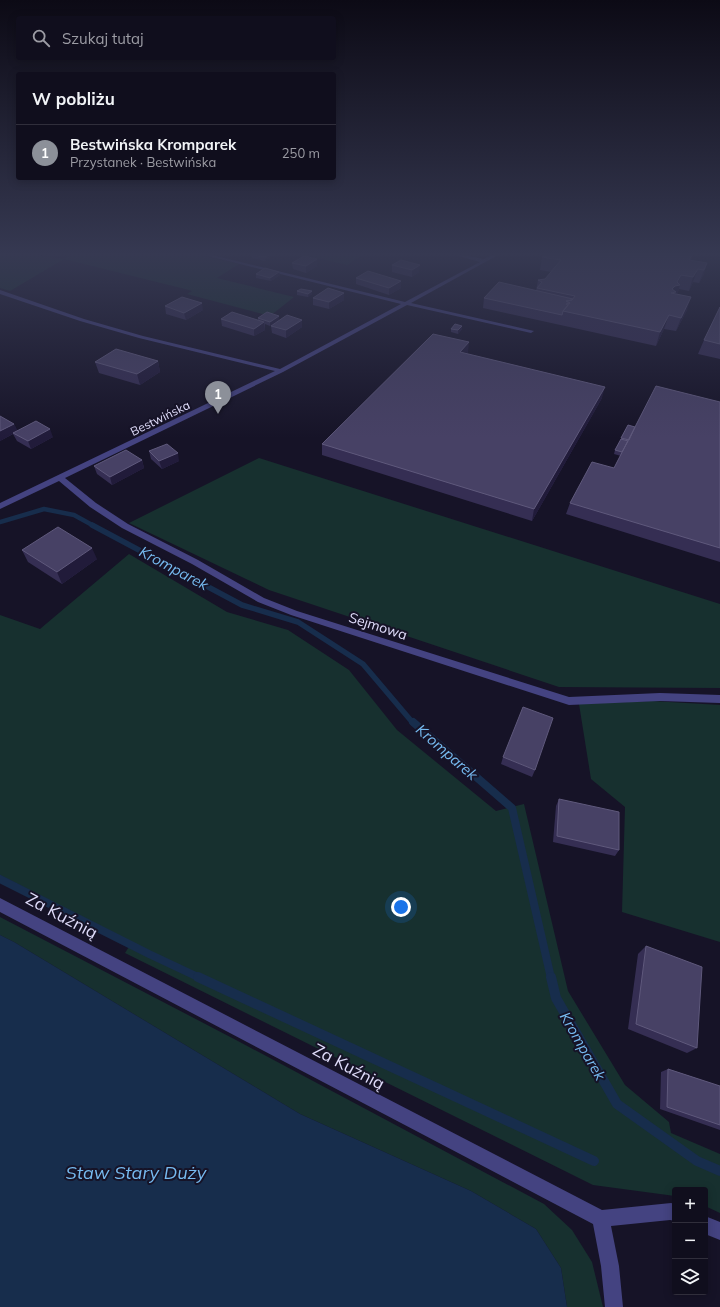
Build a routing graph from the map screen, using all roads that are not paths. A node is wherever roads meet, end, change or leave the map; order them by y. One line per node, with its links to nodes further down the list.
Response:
1 (70, 316): 5 (street)
2 (384, 316): 5 (street, Bestwińska)
3 (465, 316): 4 (street)
4 (531, 331)
5 (281, 371): 6 (street, Bestwińska)
6 (60, 478): 7 (street, Bestwińska); 8 (street, Sejmowa)
7 (0, 506)
8 (720, 699)
9 (0, 904): 11 (street, Za Kuźnią)
10 (672, 1212): 11 (street)
11 (601, 1219): 14 (street)
12 (708, 1226): 13 (street)
13 (720, 1231)
14 (614, 1307)

